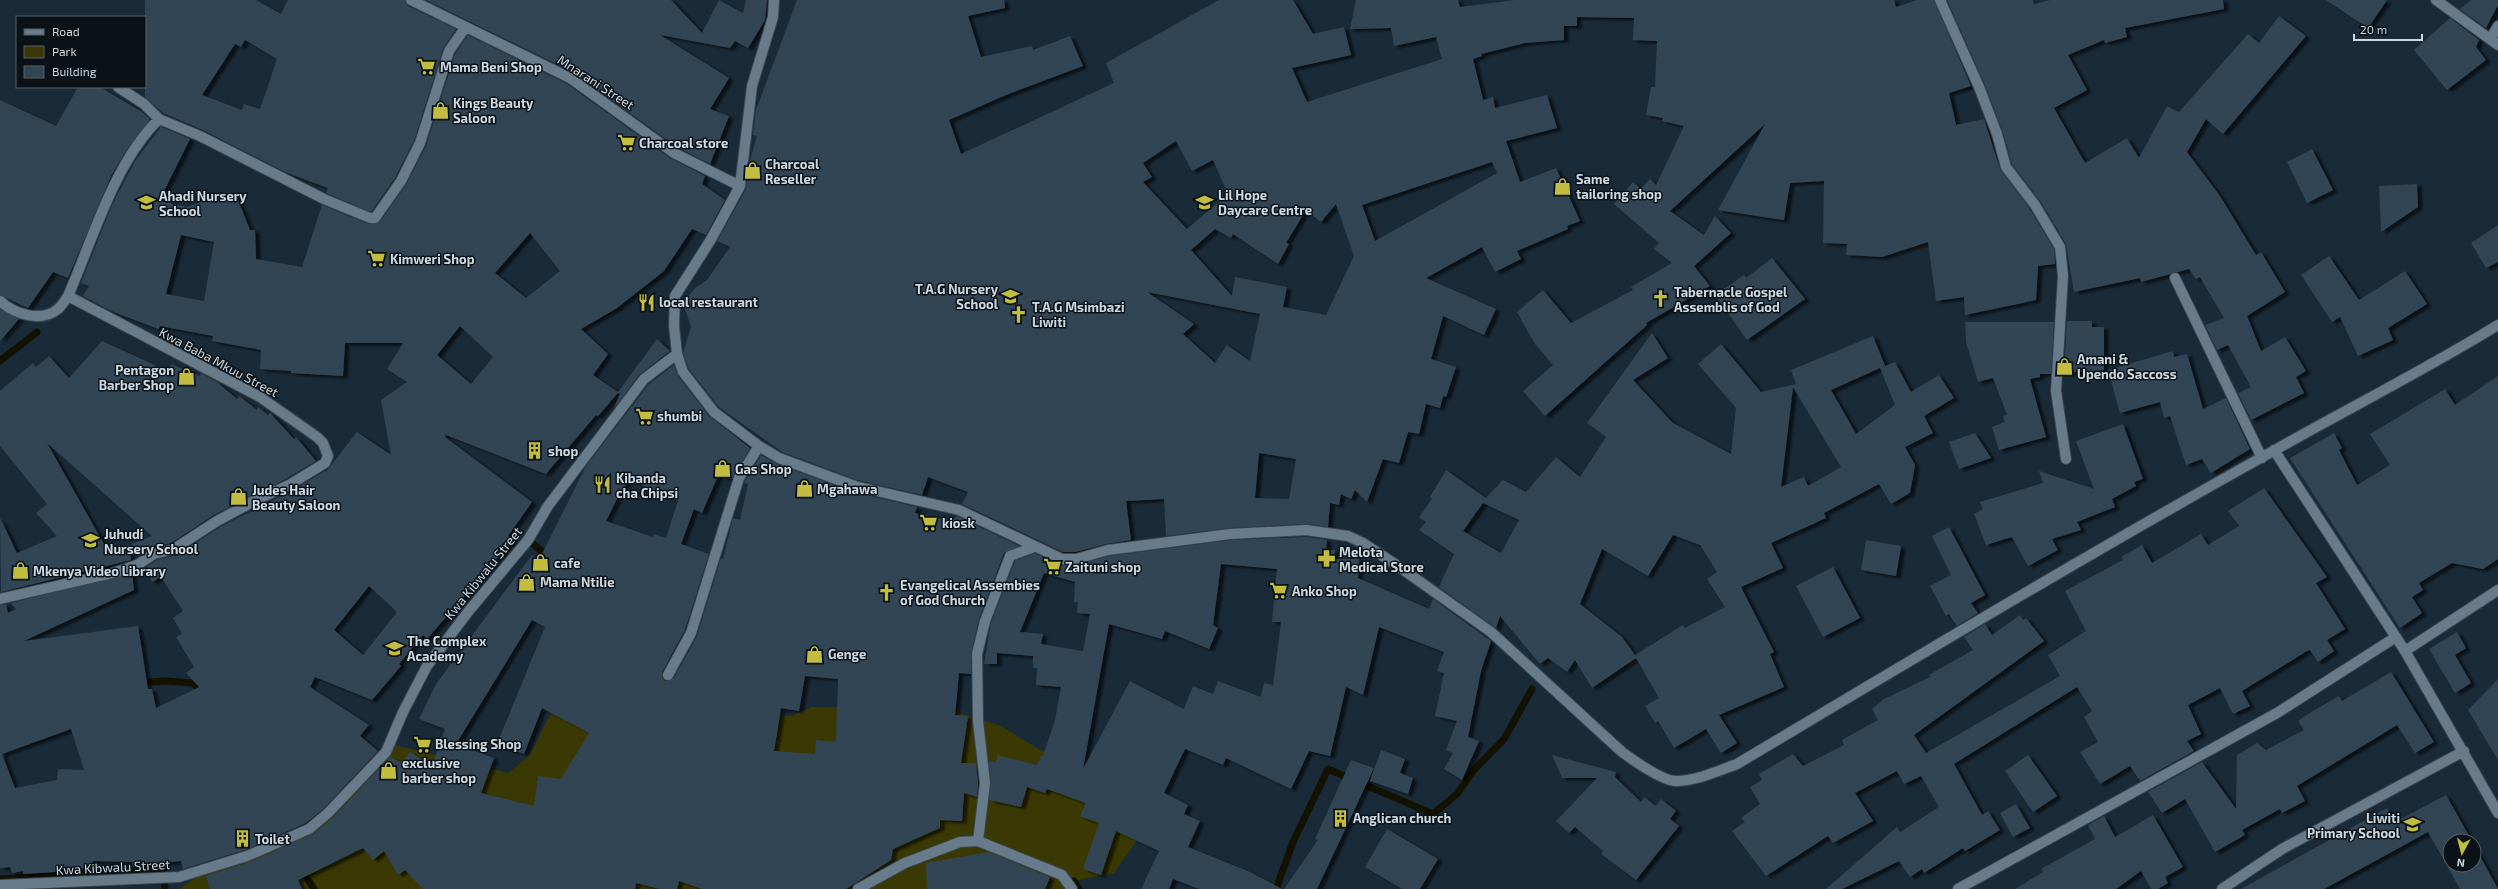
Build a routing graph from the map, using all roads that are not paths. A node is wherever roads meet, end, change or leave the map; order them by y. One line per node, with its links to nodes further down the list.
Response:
1 (411, 0): 6 (street, Mnarani Street)
2 (774, 0): 10 (street)
3 (1940, 0): 19 (street)
4 (2436, 0): 7 (street)
5 (2498, 26): 7 (street)
6 (465, 28): 9 (street); 10 (street, Mnarani Street)
7 (2494, 42)
8 (120, 88): 9 (street)
9 (159, 120): 12 (street)
10 (740, 186): 15 (street)
11 (2175, 278): 18 (street)
12 (68, 296): 13 (street); 22 (street, Kwa Baba Mkuu Street)
13 (0, 301)
14 (2498, 325): 17 (street)
15 (677, 354): 16 (street); 29 (street, Kwa Kibwalu Street)
16 (759, 446): 20 (street); 25 (street)
17 (2274, 450): 18 (street); 23 (street)
18 (2262, 458): 20 (street)
19 (2066, 459)
20 (1034, 547): 28 (street)
21 (2498, 590): 24 (street)
22 (0, 599)
23 (2396, 637): 24 (street); 32 (street)
24 (2406, 651): 26 (street)
25 (668, 675)
26 (2464, 751): 27 (street); 33 (street)
27 (2498, 813)
28 (978, 841): 30 (street); 31 (street)
29 (0, 885)
30 (858, 889)
31 (1072, 889)
32 (1958, 889)
33 (2222, 889)

